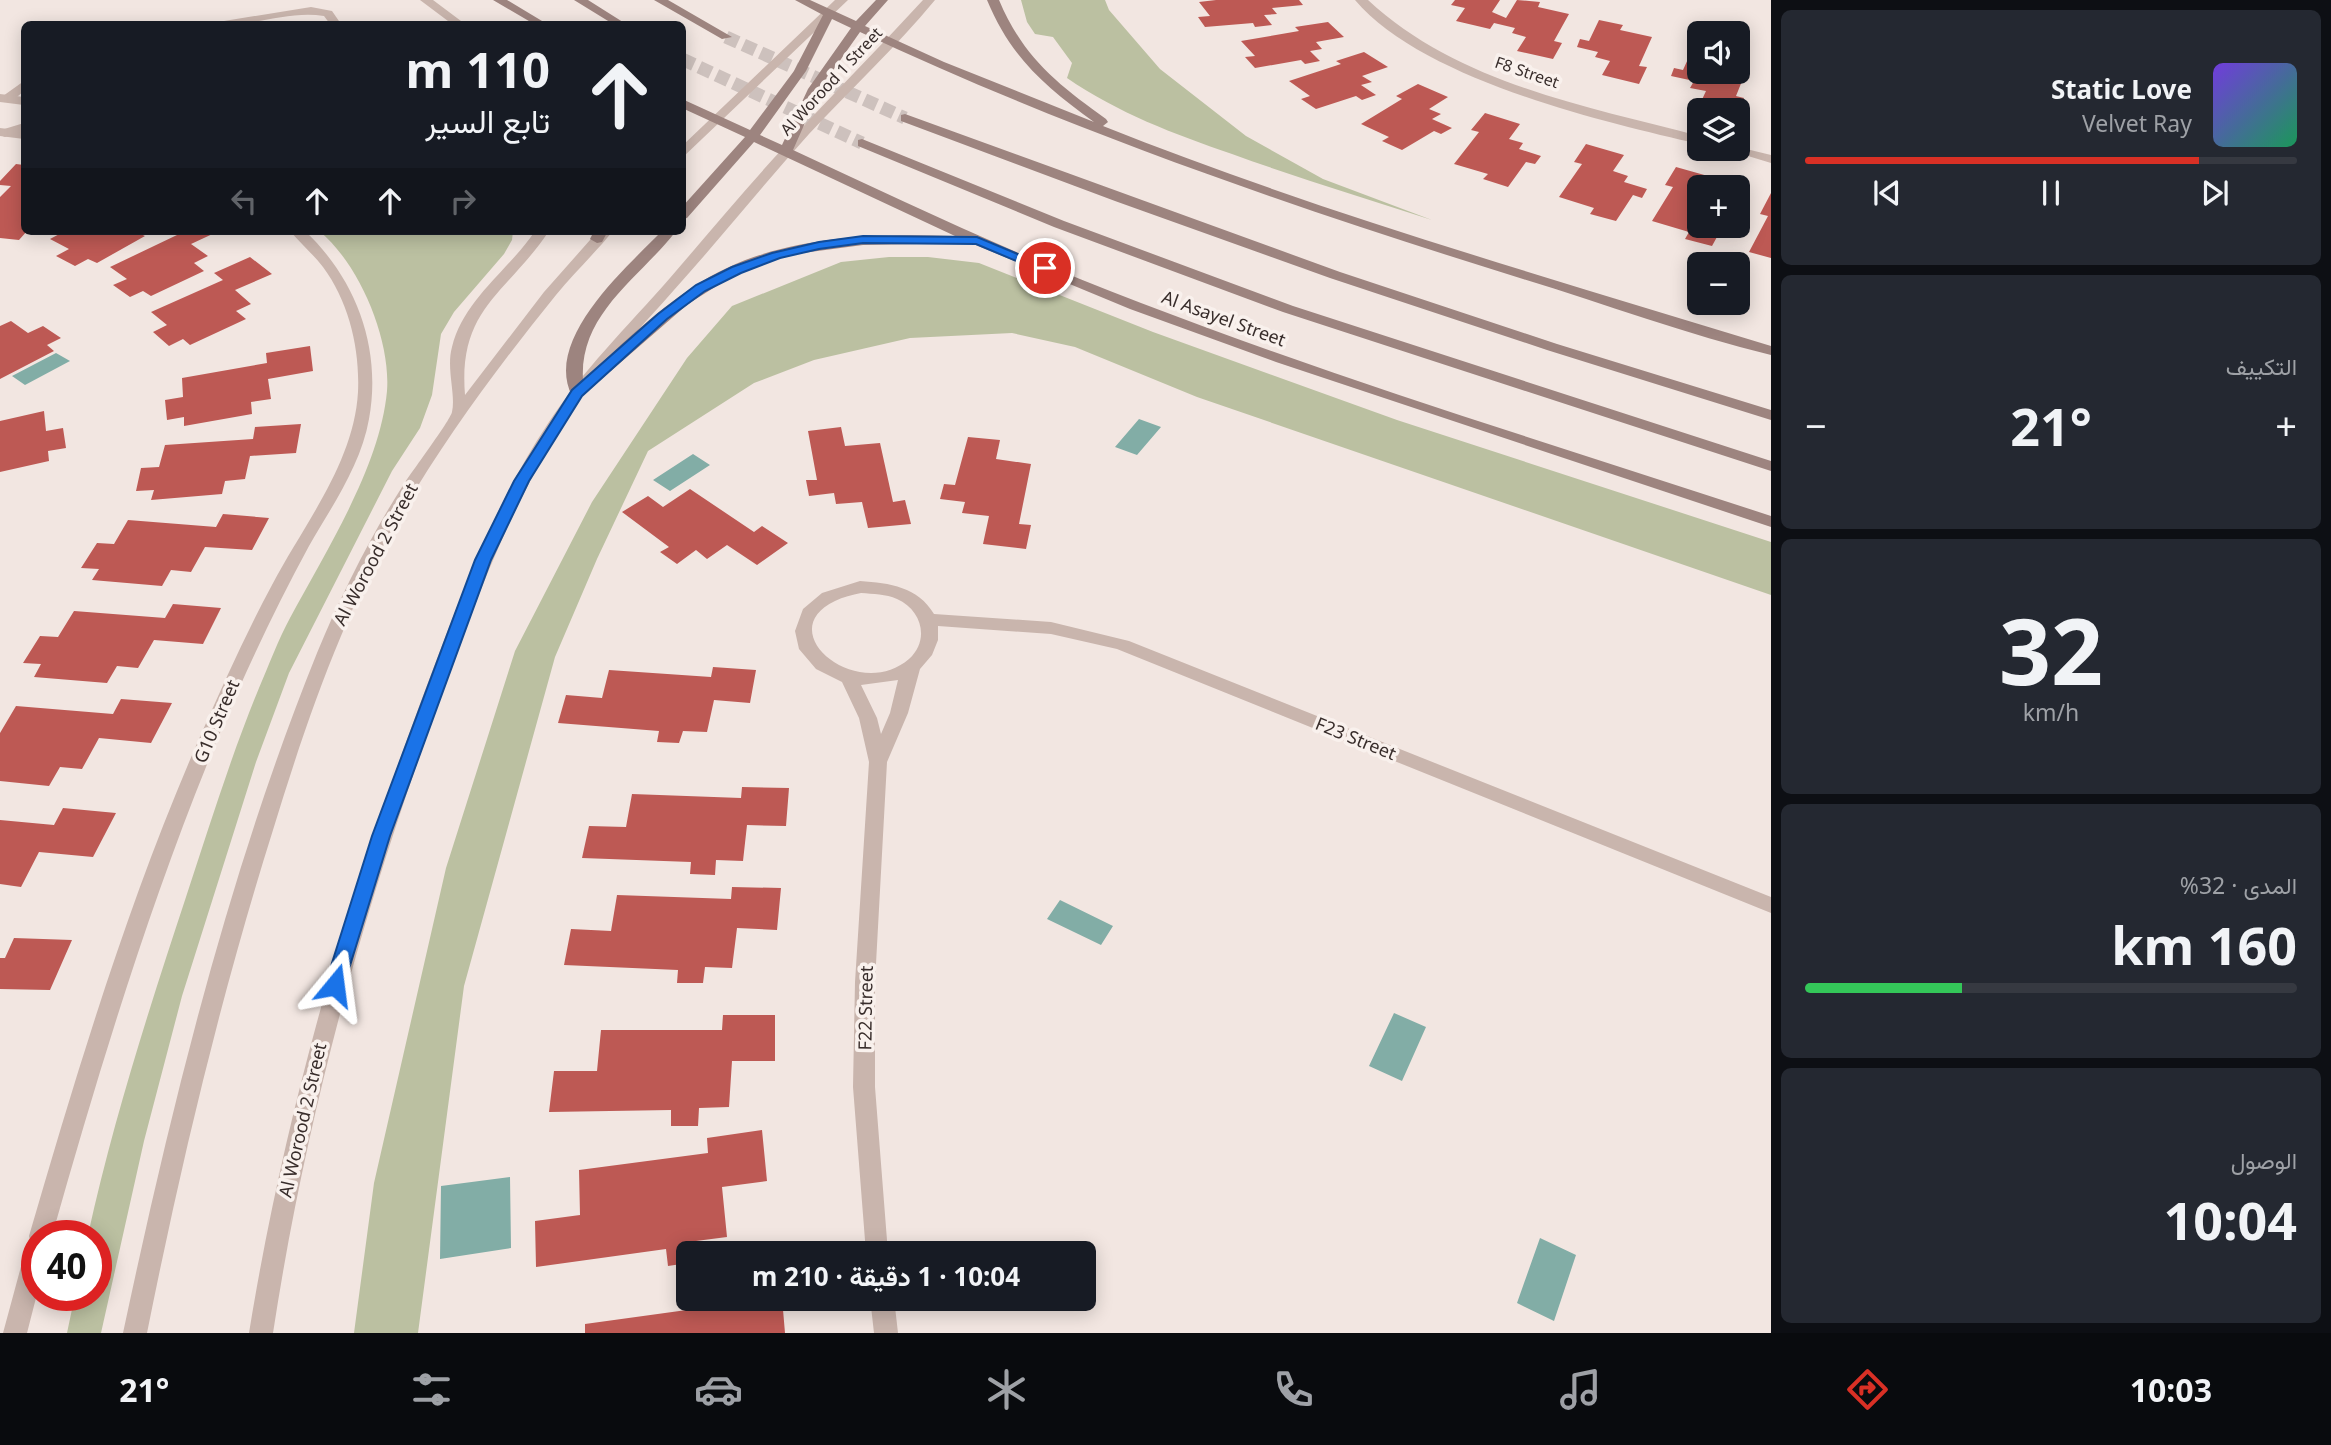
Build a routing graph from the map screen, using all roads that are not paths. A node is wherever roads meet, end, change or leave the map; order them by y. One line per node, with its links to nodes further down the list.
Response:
1 (425, 0): 14 (street)
2 (580, 0): 17 (main road)
3 (660, 0): 19 (main road)
4 (801, 0): 11 (main road)
5 (842, 0): 11 (street)
6 (882, 0): 18 (main road)
7 (929, 0): 20 (street, Al Worood 1 Street)
8 (993, 0): 31 (main road)
9 (1361, 0): 29 (street, F8 Street)
10 (503, 3): 15 (main road); 16 (main road)
11 (830, 14): 18 (main road); 25 (street); 30 (main road)
12 (243, 21): 13 (street)
13 (333, 21)
14 (454, 21)
15 (524, 21)
16 (536, 21)
17 (615, 21)
18 (856, 27): 20 (main road); 34 (main road)
19 (726, 37)
20 (889, 42): 31 (main road); 34 (street, Al Worood 1 Street)
21 (21, 87): 22 (street)
22 (4, 99)
23 (686, 105): 25 (main road, Al Asayel Street)
24 (905, 118): 46 (main road)
25 (716, 121): 30 (main road, Al Asayel Street); 33 (street)
26 (21, 128): 27 (street)
27 (3, 132): 28 (street)
28 (21, 135)
29 (1687, 137)
30 (753, 138): 34 (main road, Al Asayel Street); 37 (main road)
31 (1125, 139): 43 (main road)
32 (862, 144): 47 (main road, Al Asayel Street)
33 (686, 150)
34 (785, 153): 42 (main road, Al Asayel Street); 44 (street, Al Worood 2 Street)
35 (1750, 154): 36 (street)
36 (1771, 159)
37 (686, 211)
38 (302, 235): 54 (street, G10 Street)
39 (539, 235): 45 (street)
40 (600, 235): 45 (street, Al Worood 2 Street)
41 (664, 235): 44 (main road)
42 (977, 241): 44 (main road); 48 (main road, Al Asayel Street)
43 (1771, 351)
44 (577, 393): 60 (street, Al Worood 2 Street)
45 (459, 412): 59 (street, Al Worood 2 Street)
46 (1771, 415)
47 (1771, 466)
48 (1771, 522)
49 (930, 620): 50 (street, F22 Street); 51 (street); 53 (street, F23 Street)
50 (912, 666): 51 (street); 52 (street, F22 Street)
51 (849, 678): 52 (street, F22 Street)
52 (878, 762): 55 (street, F22 Street)
53 (1771, 905)
54 (45, 1220)
55 (876, 1241)
56 (21, 1310): 58 (street)
57 (883, 1311): 61 (street)
58 (15, 1333)
59 (135, 1333)
60 (261, 1333)
61 (886, 1333)

